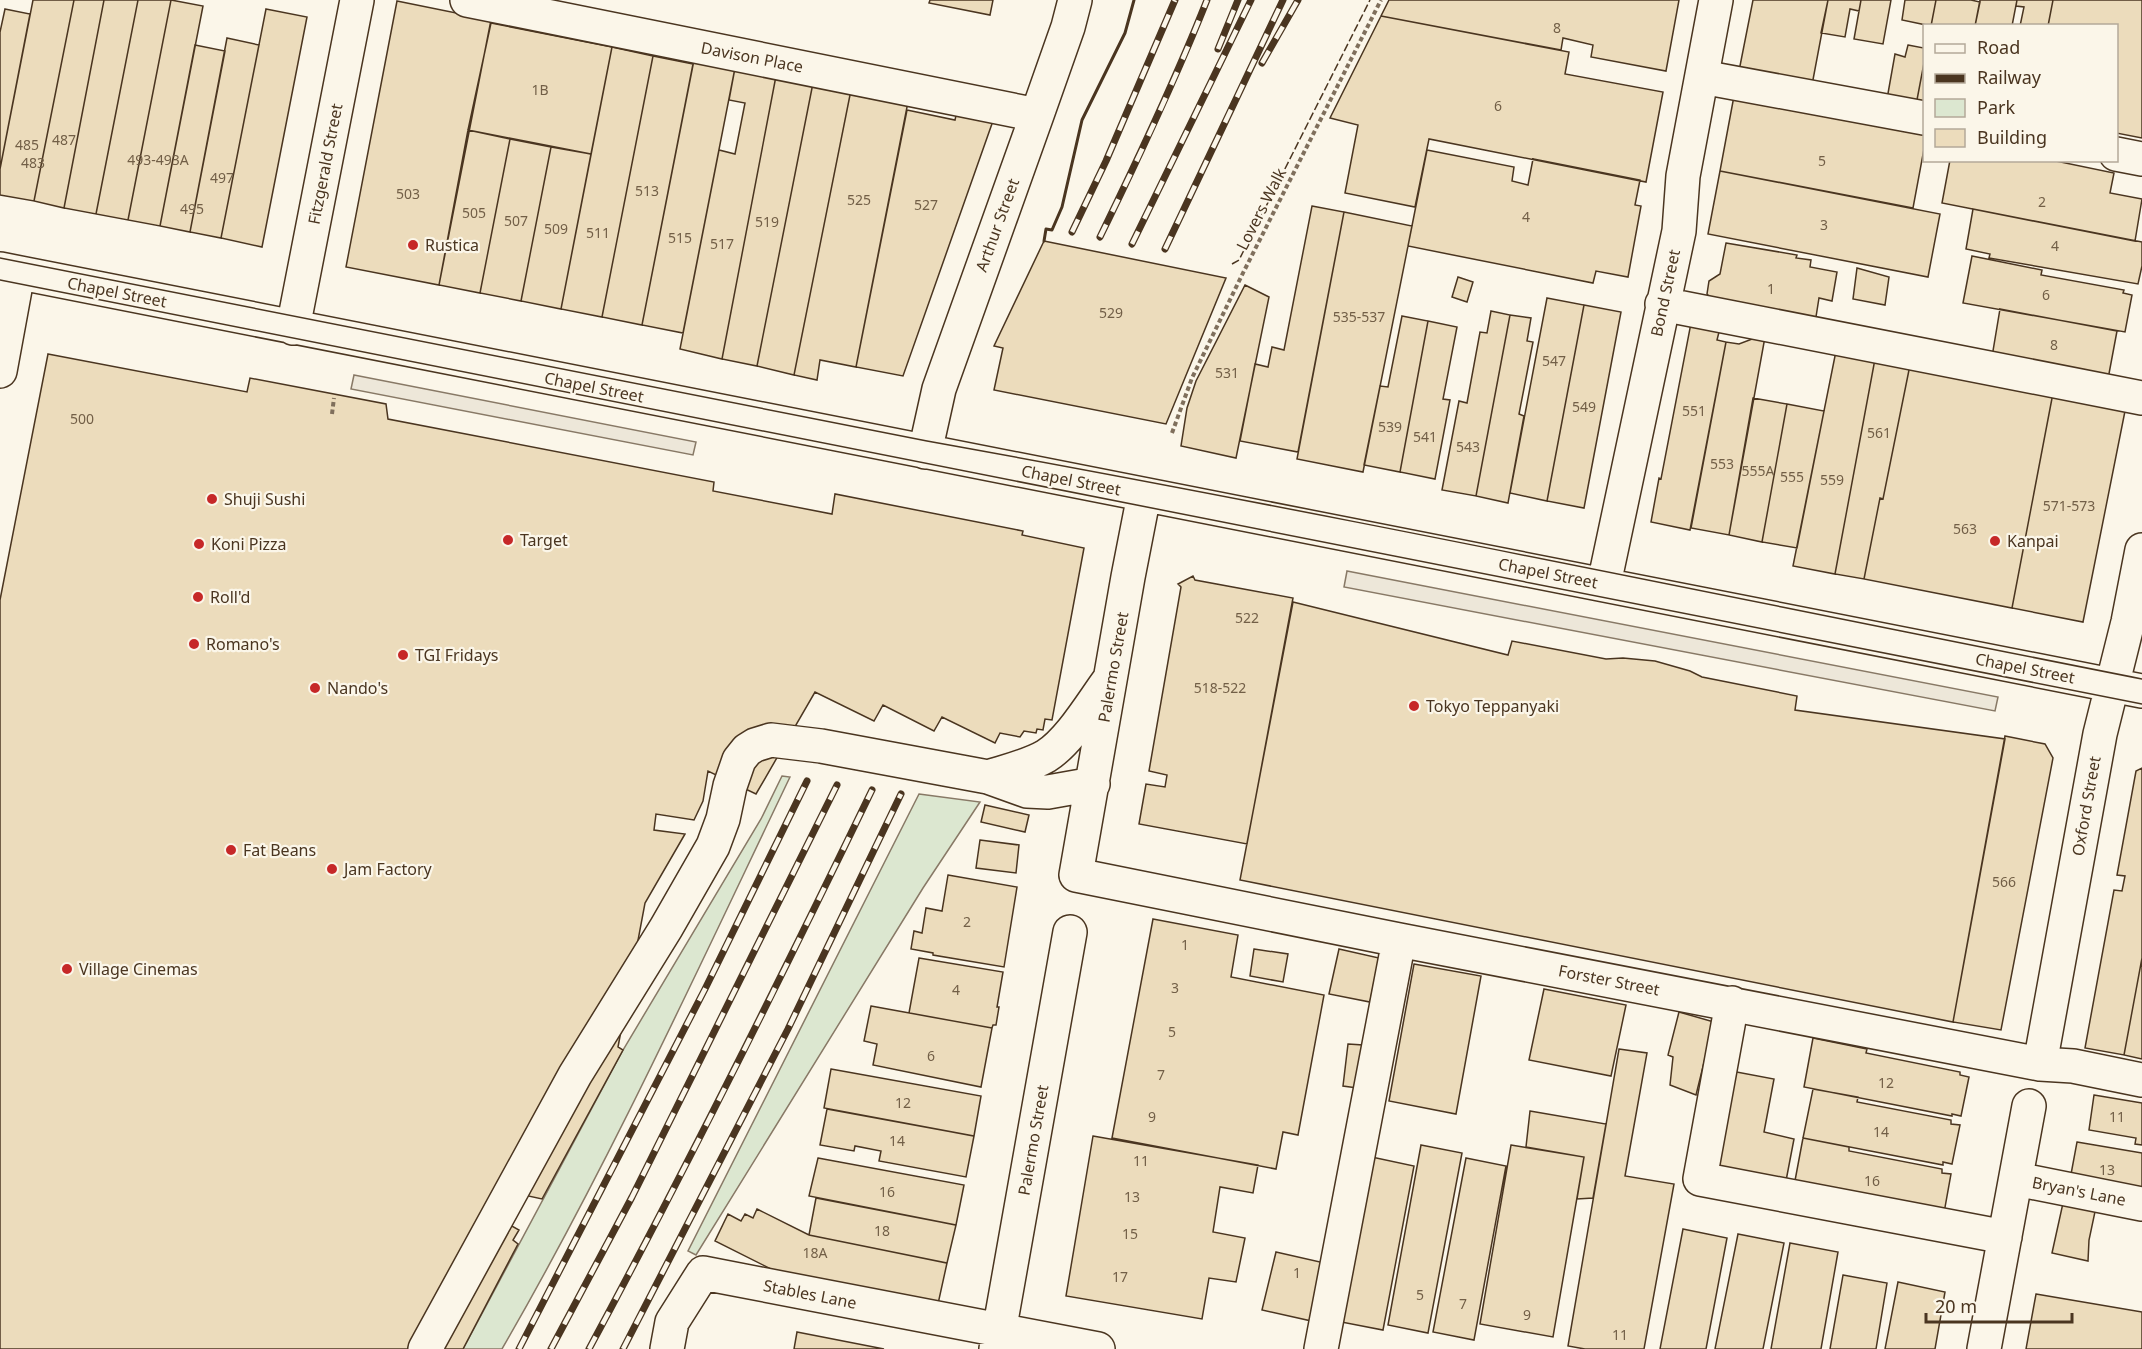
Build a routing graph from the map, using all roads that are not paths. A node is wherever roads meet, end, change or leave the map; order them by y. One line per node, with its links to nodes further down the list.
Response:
1 (357, 0): 12 (street, Fitzgerald Street)
2 (467, 0): 6 (street, Davison Place)
3 (1075, 0): 6 (street, Arthur Street)
4 (1716, 0): 5 (street, Bond Street)
5 (1702, 76): 7 (street); 11 (street, Bond Street)
6 (1037, 115): 15 (street, Arthur Street)
7 (1923, 118)
8 (2118, 154): 9 (street)
9 (2142, 159)
10 (9, 271): 12 (street, Chapel Street); 13 (street)
11 (1662, 304): 14 (street); 18 (street, Bond Street)
12 (293, 328): 15 (street, Chapel Street)
13 (0, 371)
14 (2142, 398)
15 (925, 452): 16 (street, Chapel Street)
16 (1144, 495): 18 (street, Chapel Street); 19 (street, Palermo Street)
17 (2142, 550): 20 (street, Oxford Street)
18 (1604, 584): 20 (street, Chapel Street)
19 (1112, 676): 21 (street); 22 (street, Palermo Street)
20 (2127, 688): 27 (street, Oxford Street)
21 (988, 777): 22 (street); 34 (street)
22 (1093, 784): 23 (street, Palermo Street)
23 (1076, 874): 25 (street, Forster Street)
24 (1070, 932): 33 (street, Palermo Street)
25 (1400, 940): 26 (street, Forster Street); 37 (street)
26 (1732, 1003): 27 (street, Forster Street); 32 (street)
27 (2040, 1064): 28 (street, Forster Street)
28 (2142, 1080)
29 (2028, 1106): 30 (street)
30 (2016, 1179): 31 (street, Bryan's Lane); 32 (street)
31 (2142, 1204)
32 (2005, 1237): 38 (street)
33 (998, 1340): 35 (street, Stables Lane); 36 (street)
34 (425, 1349)
35 (667, 1349)
36 (1098, 1349)
37 (1321, 1349)
38 (1984, 1349)

